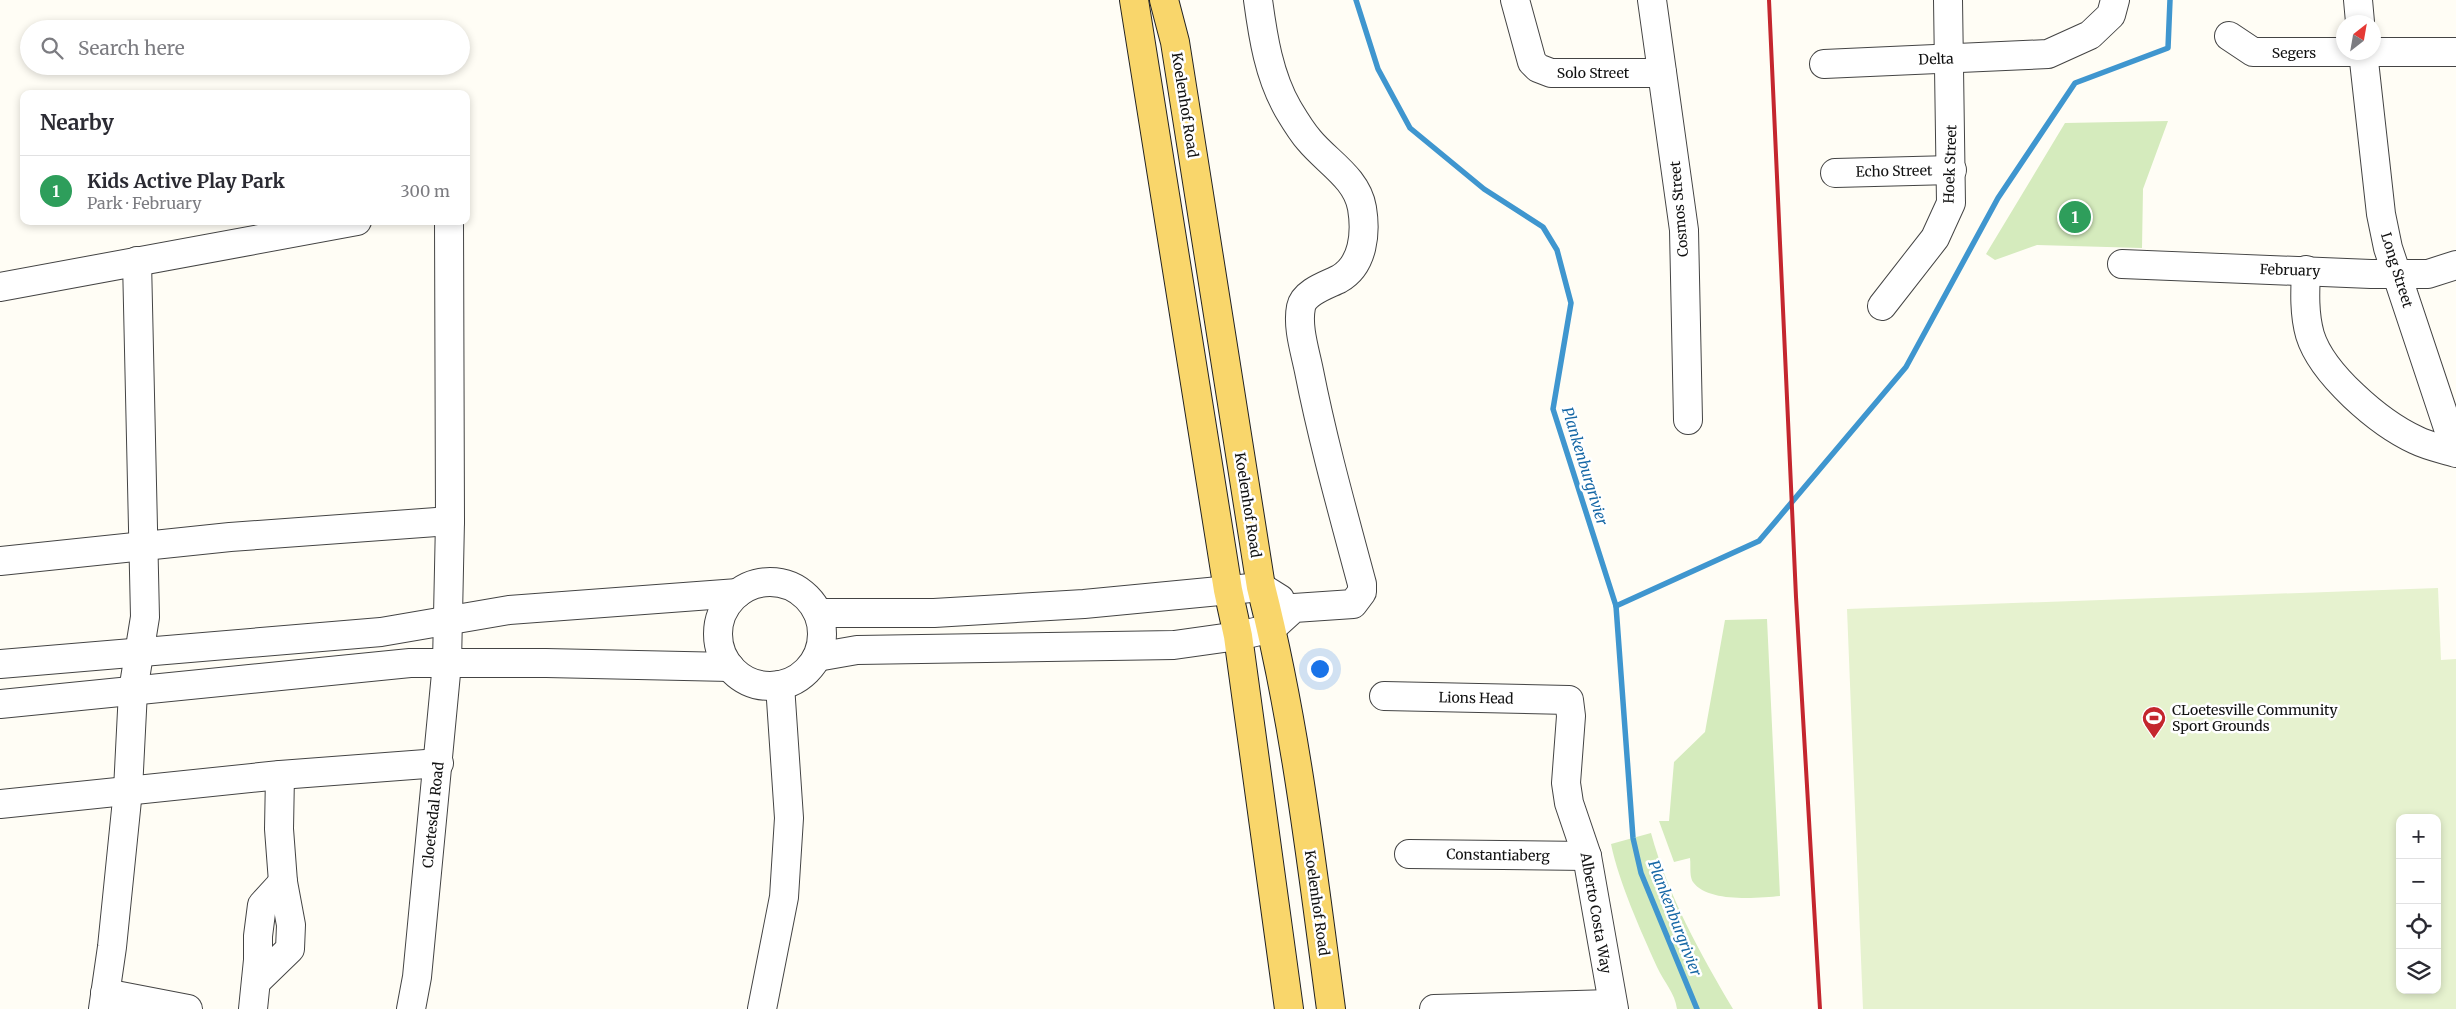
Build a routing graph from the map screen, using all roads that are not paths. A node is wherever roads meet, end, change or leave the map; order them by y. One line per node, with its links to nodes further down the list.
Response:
1 (1134, 0): 35 (main road)
2 (1164, 0): 34 (main road, Koelenhof Road)
3 (1258, 0): 37 (street)
4 (1515, 0): 17 (street, Solo Street)
5 (1652, 0): 17 (street, Cosmos Street)
6 (1948, 0): 14 (street, Hoek Street)
7 (2115, 0): 14 (street, Delta)
8 (2358, 0): 9 (street)
9 (2359, 15)
10 (2229, 36): 12 (street, Segers)
11 (2456, 52): 13 (street, Segers)
12 (2336, 53)
13 (2381, 53)
14 (1951, 59): 16 (street, Delta); 18 (street, Hoek Street)
15 (2364, 60): 26 (street, Long Street)
16 (1824, 64)
17 (1662, 74): 29 (street, Cosmos Street)
18 (1952, 170): 19 (street, Echo Street); 28 (street, Hoek Street)
19 (1835, 173)
20 (335, 225): 22 (street)
21 (448, 225): 31 (street, Cloetesdal Road)
22 (137, 261): 27 (street); 32 (street)
23 (2122, 264): 25 (street, February)
24 (2456, 265): 26 (street, February)
25 (2306, 270): 26 (street, February); 30 (street)
26 (2397, 273): 30 (street, Long Street)
27 (0, 287)
28 (1882, 306)
29 (1688, 420)
30 (2456, 453)
31 (450, 521): 32 (street); 39 (street, Cloetesdal Road)
32 (144, 546): 33 (street); 42 (street)
33 (0, 562)
34 (1261, 587): 35 (street); 37 (street); 40 (main road, Koelenhof Road)
35 (1228, 590): 38 (street); 41 (main road)
36 (738, 593): 38 (street); 39 (street); 46 (street)
37 (1294, 608): 40 (street)
38 (818, 612): 43 (street)
39 (448, 620): 42 (street); 44 (street, Cloetesdal Road)
40 (1272, 628): 41 (street); 65 (main road, Koelenhof Road)
41 (1238, 636): 43 (street); 64 (main road)
42 (138, 650): 45 (street); 48 (street)
43 (817, 657): 47 (street)
44 (447, 663): 46 (street); 48 (street); 52 (street, Cloetesdal Road)
45 (0, 664)
46 (730, 667): 47 (street)
47 (780, 685): 63 (street)
48 (133, 691): 51 (street); 54 (street)
49 (1384, 696): 50 (street, Lions Head)
50 (1569, 700): 57 (street, Alberto Costa Way)
51 (0, 704)
52 (439, 763): 53 (street); 62 (street, Cloetesdal Road)
53 (280, 775): 54 (street); 61 (street)
54 (128, 790): 55 (street); 58 (street)
55 (0, 804)
56 (1409, 854): 57 (street, Constantiaberg)
57 (1587, 856): 59 (street, Alberto Costa Way)
58 (104, 1001): 60 (street)
59 (1613, 1006): 66 (street)
60 (188, 1009)
61 (253, 1009)
62 (412, 1009)
63 (762, 1009)
64 (1289, 1009)
65 (1331, 1009)
66 (1434, 1009)

